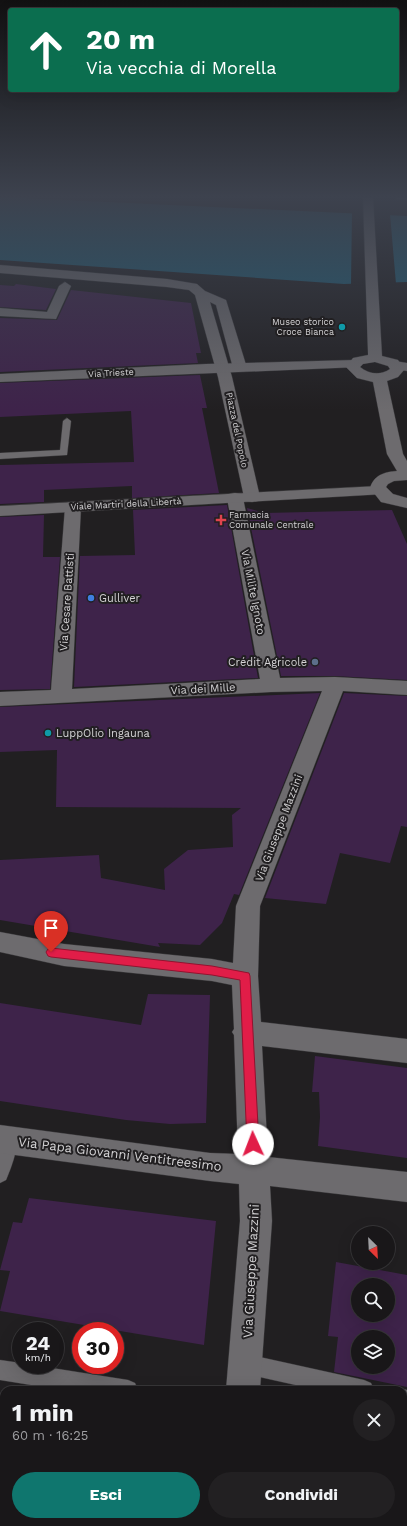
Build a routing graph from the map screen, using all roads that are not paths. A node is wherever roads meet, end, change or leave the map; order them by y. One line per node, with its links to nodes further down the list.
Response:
1 (371, 268): 7 (street)
2 (0, 270): 5 (street)
3 (0, 279): 4 (street)
4 (65, 286): 5 (street); 6 (street)
5 (201, 294): 9 (street, Piazza del Popolo); 10 (street)
6 (0, 312)
7 (375, 358): 8 (street); 11 (street)
8 (354, 364): 10 (street); 13 (street)
9 (223, 368): 10 (street); 12 (street, Via Trieste); 18 (street, Piazza del Popolo)
10 (240, 368)
11 (402, 368): 13 (street)
12 (0, 378)
13 (379, 378): 16 (street)
14 (67, 421): 15 (lane)
15 (0, 456)
16 (407, 474): 17 (street)
17 (380, 491): 18 (street); 19 (street)
18 (244, 498): 20 (street, Viale Martiri della Libertà); 23 (street, Via Milite Ignoto)
19 (407, 503)
20 (73, 507): 21 (street, Viale Martiri della Libertà); 25 (street, Via Cesare Battisti)
21 (0, 511)
22 (335, 684): 23 (street, Via dei Mille); 24 (street, Via dei Mille); 28 (street, Via Giuseppe Mazzini)
23 (270, 685): 25 (street, Via dei Mille)
24 (407, 688)
25 (61, 696): 26 (street, Via dei Mille)
26 (0, 699)
27 (0, 942): 28 (street)
28 (245, 976): 29 (street, Via Giuseppe Mazzini)
29 (246, 1032): 30 (street); 32 (street, Via Giuseppe Mazzini)
30 (407, 1052)
31 (5, 1140): 32 (street, Via Papa Giovanni Ventitreesimo); 33 (lane)
32 (254, 1170): 34 (street, Via Papa Giovanni Ventitreesimo); 36 (street, Via Giuseppe Mazzini)
33 (0, 1174)
34 (407, 1187)
35 (0, 1370): 37 (lane)
36 (245, 1377): 38 (lane)
37 (102, 1386)
38 (327, 1386)

